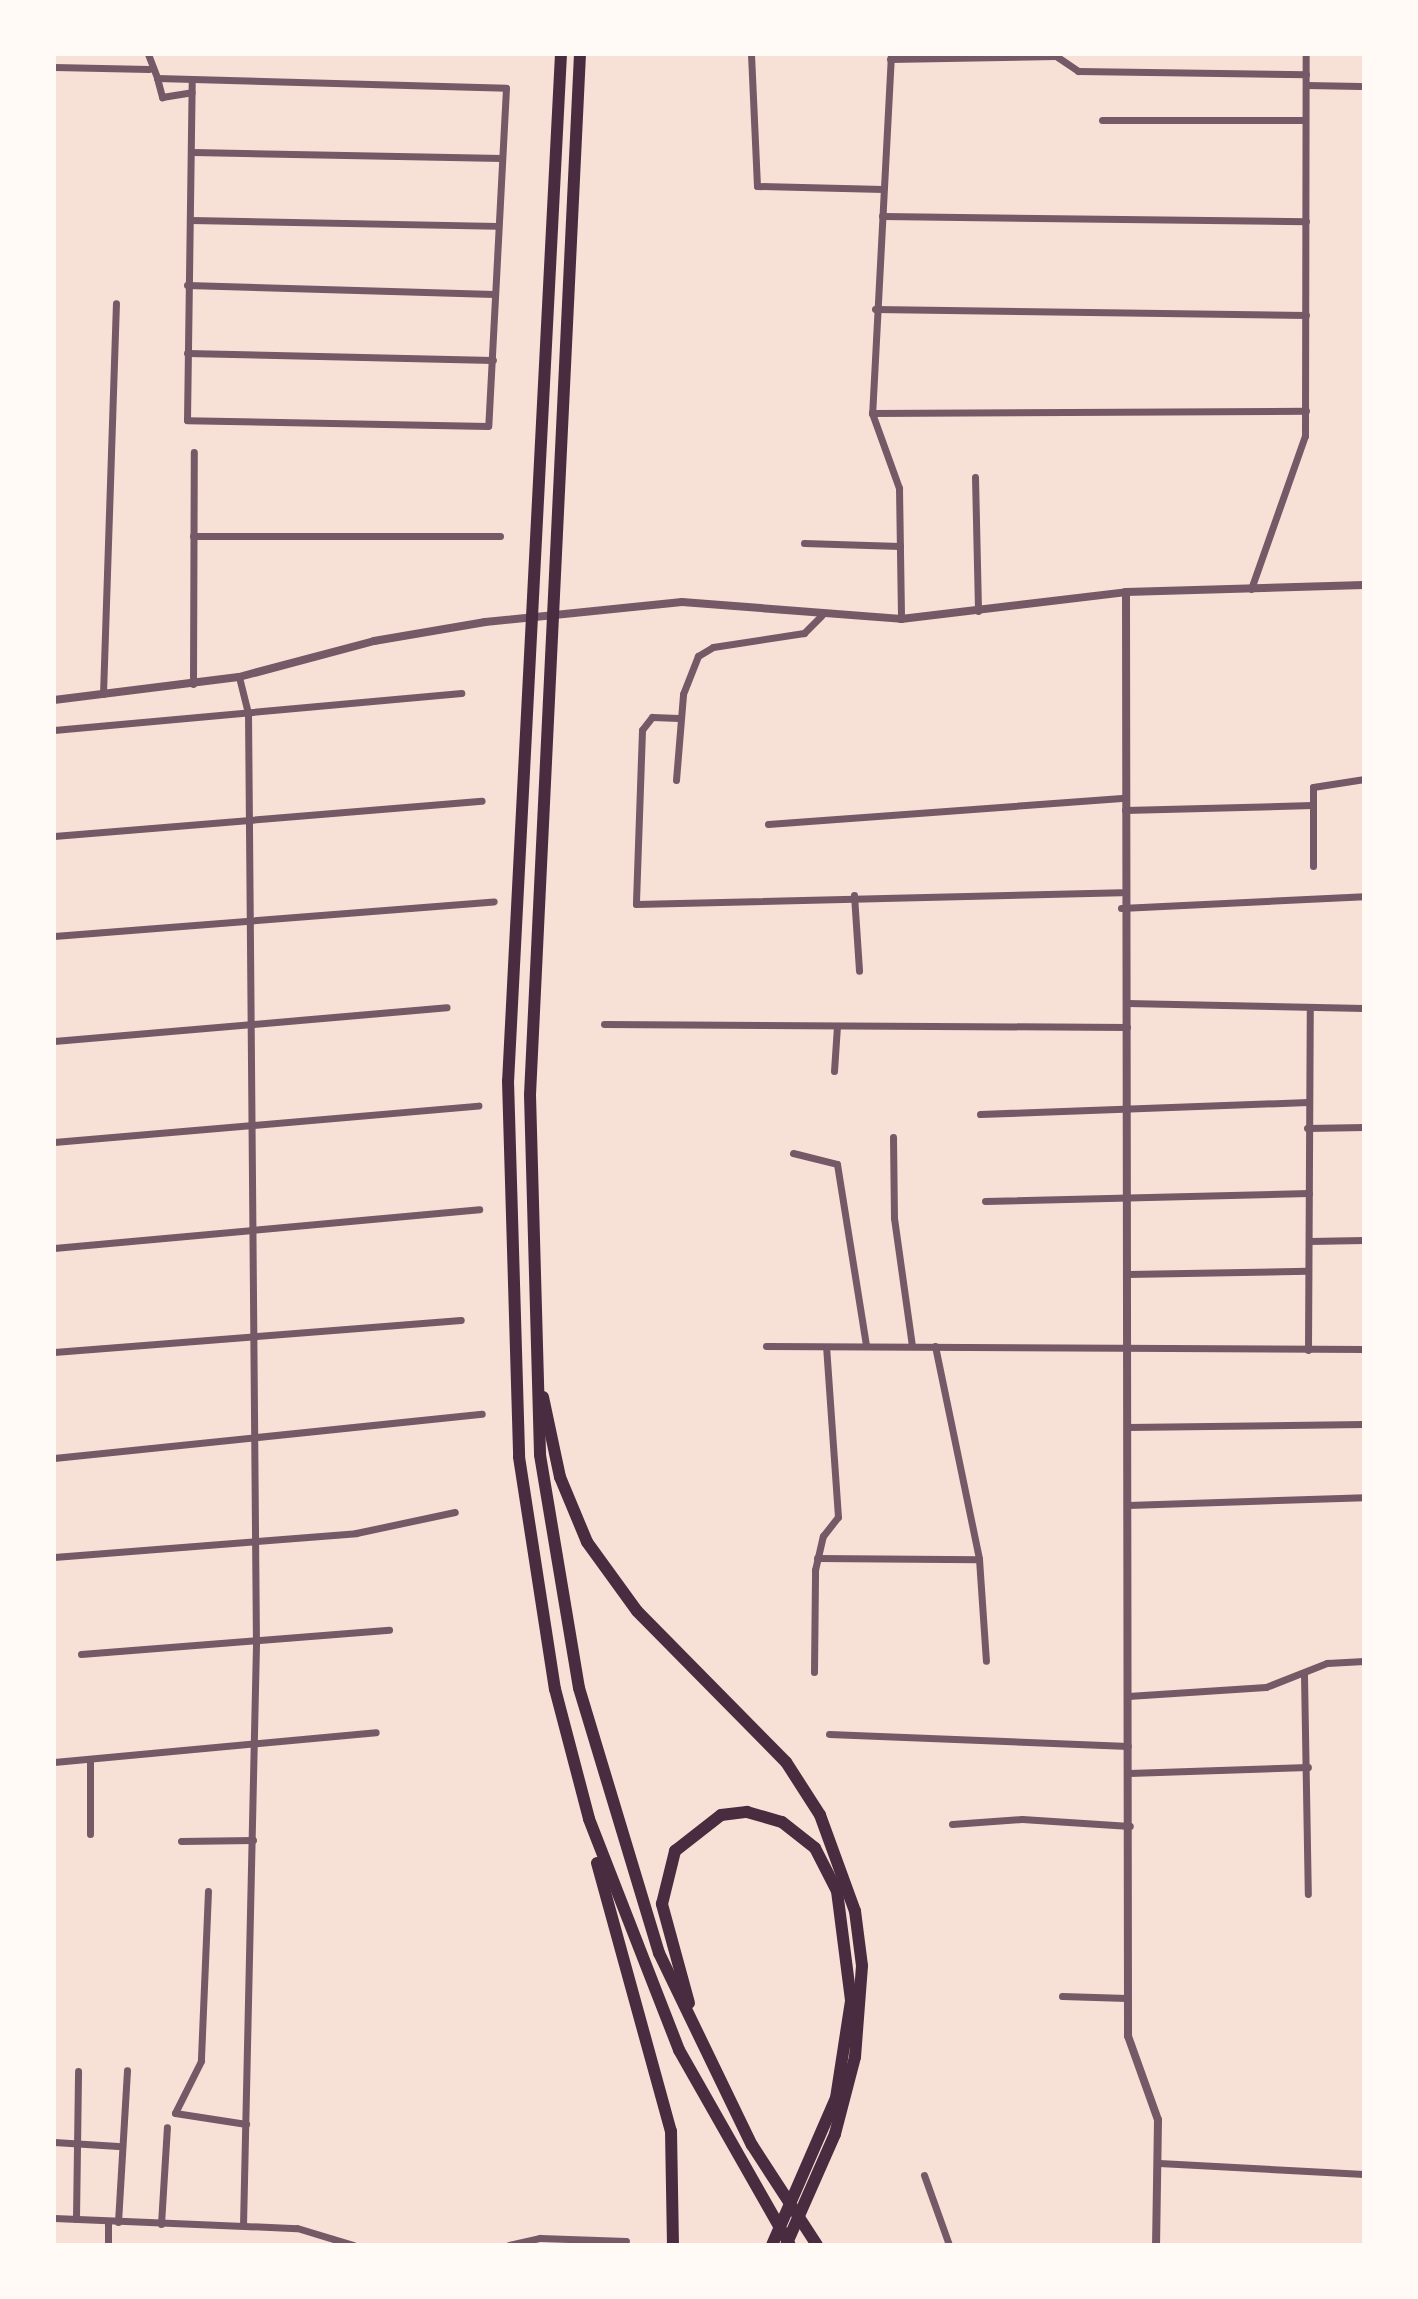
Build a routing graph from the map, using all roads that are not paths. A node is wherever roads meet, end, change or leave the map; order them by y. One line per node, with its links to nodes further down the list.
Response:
1 (148, 54): 8 (street)
2 (561, 54): 141 (highway)
3 (580, 54): 103 (highway)
4 (751, 54): 19 (street)
5 (1306, 54): 9 (street)
6 (890, 56): 9 (street); 19 (street)
7 (54, 67): 8 (street)
8 (149, 69): 10 (street)
9 (1306, 74): 12 (street)
10 (157, 78): 11 (street); 14 (street)
11 (192, 79): 14 (street); 18 (street)
12 (1306, 85): 13 (street); 16 (street)
13 (1360, 86)
14 (192, 92): 17 (street)
15 (1102, 120): 16 (street)
16 (1305, 120): 22 (street)
17 (192, 152): 18 (street); 21 (street)
18 (502, 158): 23 (street)
19 (883, 189): 20 (street)
20 (882, 216): 22 (street); 27 (street)
21 (191, 220): 23 (street); 24 (street)
22 (1306, 221): 28 (street)
23 (497, 226): 25 (street)
24 (187, 285): 25 (street); 29 (street)
25 (494, 294): 30 (street)
26 (116, 303): 48 (street)
27 (875, 309): 28 (street); 32 (street)
28 (1306, 315): 31 (street)
29 (187, 353): 30 (street); 30 (street)
30 (493, 360)
31 (1306, 411): 32 (street); 40 (street)
32 (872, 413): 38 (street)
33 (194, 452): 35 (street)
34 (975, 477): 42 (street)
35 (193, 536): 36 (street); 46 (street)
36 (500, 536)
37 (804, 543): 38 (street)
38 (900, 546): 44 (street)
39 (1364, 585): 40 (street)
40 (1251, 589): 41 (street)
41 (1126, 592): 42 (street); 55 (street)
42 (978, 611): 44 (street)
43 (822, 615): 44 (street); 45 (street); 51 (street)
44 (901, 619)
45 (239, 677): 46 (street); 50 (street)
46 (193, 684): 48 (street)
47 (461, 693): 50 (street)
48 (103, 694): 49 (street)
49 (54, 700)
50 (248, 712): 52 (street); 59 (street)
51 (679, 718): 54 (street); 64 (street)
52 (54, 730)
53 (1364, 779): 57 (street)
54 (676, 780)
55 (1125, 798): 58 (street); 60 (street)
56 (482, 801): 59 (street)
57 (1312, 805): 58 (street); 62 (street)
58 (1125, 810): 63 (street)
59 (248, 818): 61 (street); 68 (street)
60 (768, 824)
61 (54, 836)
62 (1313, 866)
63 (1121, 892): 64 (street); 67 (street)
64 (854, 895): 70 (street)
65 (1364, 896): 67 (street)
66 (494, 901): 68 (street)
67 (1121, 908): 71 (street)
68 (250, 923): 69 (street); 77 (street)
69 (54, 936)
70 (859, 971)
71 (1127, 1003): 74 (street); 78 (street)
72 (447, 1007): 77 (street)
73 (1364, 1008): 74 (street)
74 (1310, 1010): 81 (street)
75 (604, 1024): 76 (street)
76 (837, 1026): 78 (street); 80 (street)
77 (250, 1027): 79 (street); 86 (street)
78 (1127, 1027): 83 (street)
79 (54, 1041)
80 (834, 1071)
81 (1308, 1102): 83 (street); 87 (street)
82 (478, 1106): 86 (street)
83 (1126, 1112): 84 (street); 92 (street)
84 (980, 1114)
85 (1364, 1127): 87 (street)
86 (249, 1128): 89 (street); 95 (street)
87 (1307, 1128): 91 (street)
88 (893, 1137): 106 (street)
89 (54, 1142)
90 (793, 1153): 105 (street)
91 (1309, 1193): 92 (street); 97 (street)
92 (1125, 1200): 93 (street); 100 (street)
93 (985, 1201)
94 (479, 1209): 95 (street)
95 (252, 1232): 98 (street); 102 (street)
96 (1364, 1240): 97 (street)
97 (1309, 1241): 99 (street)
98 (54, 1248)
99 (1307, 1271): 100 (street); 111 (street)
100 (1127, 1274): 108 (street)
101 (461, 1320): 102 (street)
102 (251, 1336): 112 (street); 116 (street)
103 (533, 1342): 151 (highway); 160 (highway)
104 (766, 1346): 109 (street)
105 (866, 1346): 106 (street); 109 (street)
106 (912, 1346): 107 (street)
107 (935, 1346): 108 (street); 124 (street)
108 (1128, 1346): 111 (street); 115 (street)
109 (826, 1347): 123 (street)
110 (1364, 1349): 111 (street)
111 (1308, 1350)
112 (54, 1352)
113 (482, 1414): 116 (street)
114 (1364, 1424): 115 (street)
115 (1127, 1427): 119 (street)
116 (251, 1441): 117 (street); 121 (street)
117 (54, 1458)
118 (1364, 1497): 119 (street)
119 (1128, 1505): 132 (street)
120 (455, 1512): 121 (street)
121 (253, 1542): 122 (street); 126 (street)
122 (54, 1557)
123 (817, 1558): 124 (street); 130 (street)
124 (979, 1559): 128 (street)
125 (389, 1630): 126 (street)
126 (256, 1644): 127 (street); 136 (street)
127 (81, 1654)
128 (986, 1661)
129 (1364, 1661): 131 (street)
130 (814, 1672)
131 (1304, 1675): 132 (street); 139 (street)
132 (1128, 1696): 135 (street)
133 (376, 1732): 136 (street)
134 (829, 1734): 135 (street)
135 (1128, 1746): 140 (street)
136 (254, 1747): 137 (street); 145 (street)
137 (90, 1761): 138 (street); 144 (street)
138 (54, 1762)
139 (1308, 1767): 140 (street); 148 (street)
140 (1129, 1773): 143 (street)
141 (589, 1819): 173 (highway); 175 (highway)
142 (952, 1824): 143 (street)
143 (1131, 1826): 150 (street)
144 (90, 1834)
145 (253, 1840): 146 (street); 154 (street)
146 (181, 1841)
147 (208, 1891): 154 (street)
148 (1308, 1894)
149 (1062, 1996): 150 (street)
150 (1127, 1998): 159 (street)
151 (707, 2059): 160 (highway); 176 (highway)
152 (127, 2070): 158 (street)
153 (78, 2071): 157 (street)
154 (246, 2124): 168 (street)
155 (167, 2127): 167 (street)
156 (54, 2142): 157 (street)
157 (78, 2142): 158 (street); 164 (street)
158 (118, 2146): 166 (street)
159 (1159, 2163): 161 (street); 178 (street)
160 (818, 2164): 174 (highway); 175 (highway)
161 (1364, 2174)
162 (924, 2175): 177 (street)
163 (54, 2218): 164 (street)
164 (76, 2219): 165 (street)
165 (108, 2222): 166 (street); 170 (street)
166 (118, 2222): 167 (street)
167 (161, 2224): 168 (street)
168 (243, 2225): 171 (street)
169 (626, 2241): 172 (street)
170 (108, 2245)
171 (353, 2245)
172 (509, 2245)
173 (673, 2245)
174 (772, 2245)
175 (788, 2245)
176 (817, 2245)
177 (949, 2245)
178 (1156, 2245)

